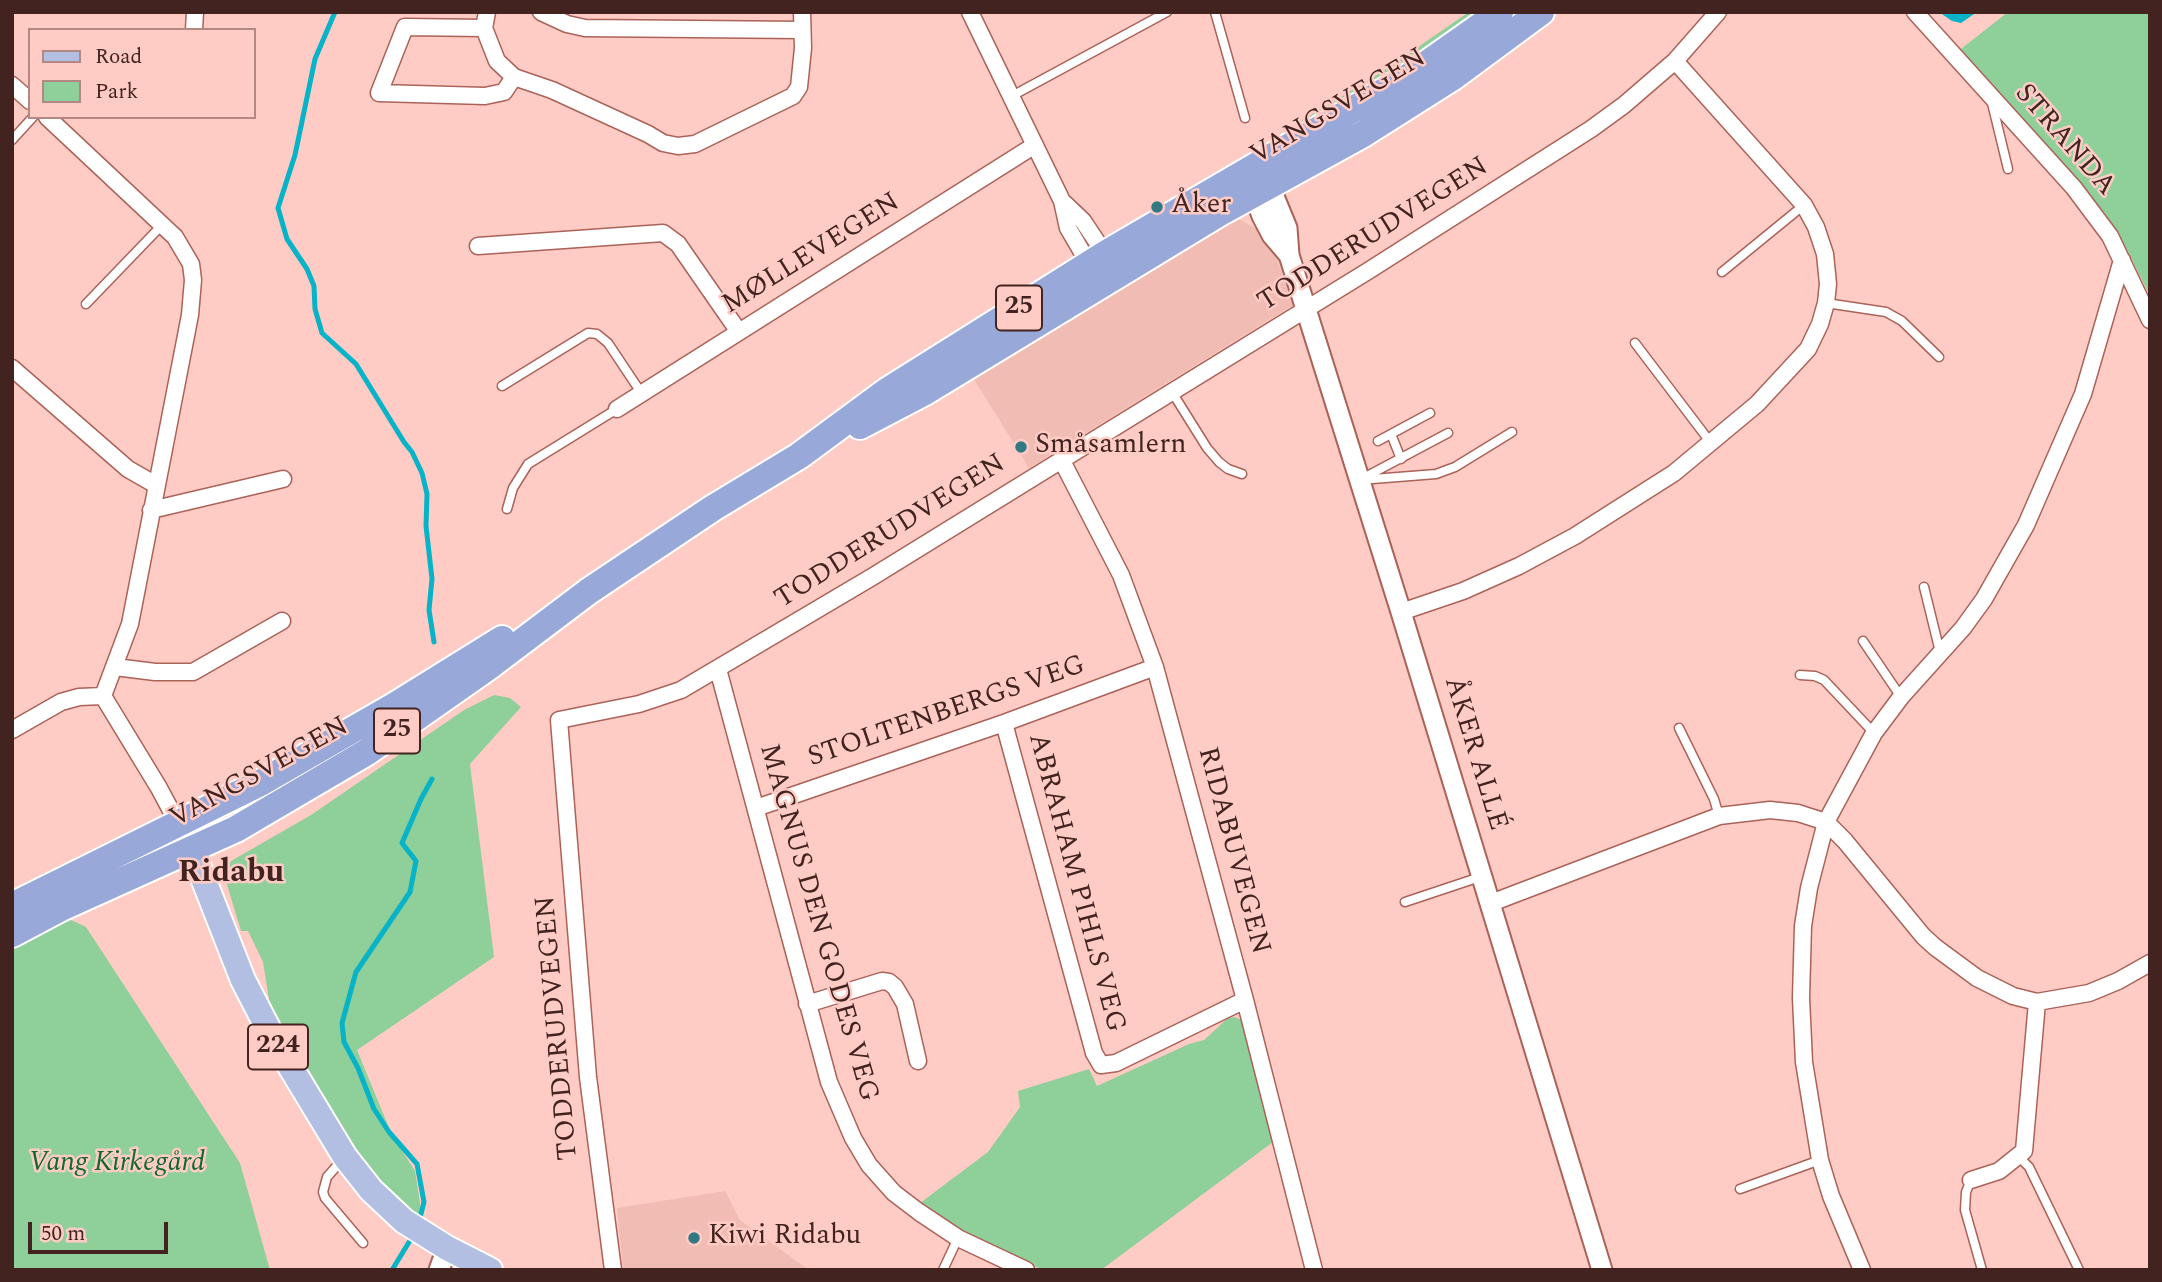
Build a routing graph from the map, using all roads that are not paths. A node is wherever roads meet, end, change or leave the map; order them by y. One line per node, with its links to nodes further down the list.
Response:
1 (541, 12): 11 (street)
2 (802, 12): 11 (street)
3 (970, 12): 15 (street)
4 (1167, 12): 15 (lane)
5 (1215, 12): 18 (lane)
6 (1500, 12): 24 (highway, VANGSVEGEN / 25)
7 (1541, 12): 24 (highway, VANGSVEGEN / 25)
8 (1718, 12): 12 (street, TODDERUDVEGEN)
9 (1915, 12): 16 (street, STRANDA)
10 (486, 20): 13 (street); 13 (street)
11 (802, 30): 13 (street)
12 (1675, 61): 25 (street); 33 (street, TODDERUDVEGEN)
13 (514, 77)
14 (12, 85): 17 (street)
15 (1010, 97): 22 (street)
16 (1990, 97): 23 (lane); 28 (street, STRANDA)
17 (28, 99)
18 (1245, 118)
19 (31, 119): 21 (lane)
20 (49, 119): 26 (street)
21 (12, 140)
22 (1035, 145): 29 (street); 35 (street, MØLLEVEGEN)
23 (2008, 169)
24 (1256, 185): 29 (highway, VANGSVEGEN / 25); 33 (street, ÅKER ALLÉ)
25 (1804, 205): 30 (lane); 31 (street)
26 (163, 224): 32 (lane); 54 (street)
27 (478, 246): 35 (street)
28 (2122, 260): 34 (street, STRANDA); 62 (street)
29 (1102, 266): 58 (highway, VANGSVEGEN / 25)
30 (1722, 272)
31 (1826, 303): 37 (lane); 48 (street)
32 (86, 304)
33 (1307, 308): 40 (street, TODDERUDVEGEN); 53 (street, ÅKER ALLÉ)
34 (2150, 320)
35 (739, 332): 41 (street, MØLLEVEGEN)
36 (1635, 343): 48 (lane)
37 (1940, 357)
38 (12, 368): 54 (street)
39 (502, 386): 41 (lane)
40 (1172, 392): 49 (street, TODDERUDVEGEN); 51 (lane)
41 (642, 394): 42 (street, MØLLEVEGEN)
42 (617, 409): 55 (lane)
43 (1430, 413): 46 (lane)
44 (1512, 432): 53 (lane)
45 (1448, 433): 50 (lane)
46 (1391, 434): 47 (lane); 50 (lane)
47 (1378, 441)
48 (1711, 443): 59 (street)
49 (1061, 459): 64 (street, RIDABUVEGEN); 65 (street, TODDERUDVEGEN)
50 (1401, 459): 53 (lane)
51 (1242, 474)
52 (283, 479): 56 (street)
53 (1360, 480): 59 (street, ÅKER ALLÉ)
54 (156, 485): 56 (street)
55 (507, 509)
56 (151, 510): 63 (street)
57 (1924, 587): 62 (lane)
58 (589, 591): 76 (highway, VANGSVEGEN / 25); 77 (highway, VANGSVEGEN / 25)
59 (1401, 612): 78 (street, ÅKER ALLÉ)
60 (282, 621): 63 (street)
61 (1863, 642): 68 (lane)
62 (1940, 655): 68 (street)
63 (115, 667): 67 (street)
64 (1155, 667): 69 (street, STOLTENBERGS VEG); 84 (street, RIDABUVEGEN)
65 (718, 670): 73 (street, MAGNUS DEN GODES VEG); 98 (street, TODDERUDVEGEN)
66 (1800, 675): 72 (lane)
67 (103, 696): 71 (street); 76 (street)
68 (1902, 697): 72 (street)
69 (1004, 723): 73 (street, STOLTENBERGS VEG); 84 (street, ABRAHAM PIHLS VEG)
70 (1679, 728): 74 (lane)
71 (12, 730)
72 (1874, 733): 75 (street)
73 (756, 808): 86 (street, MAGNUS DEN GODES VEG)
74 (1719, 816): 75 (street); 80 (street)
75 (1826, 822): 85 (street); 90 (street)
76 (178, 824): 77 (street); 81 (highway, VANGSVEGEN / 25)
77 (191, 850): 82 (highway, VANGSVEGEN / 25); 88 (main road, 224)
78 (1483, 876): 79 (lane); 80 (street, ÅKER ALLÉ)
79 (1405, 902)
80 (1491, 903): 101 (street, ÅKER ALLÉ)
81 (12, 906)
82 (12, 934)
83 (2150, 963): 85 (street)
84 (1245, 1000): 100 (street, RIDABUVEGEN)
85 (2037, 1002): 89 (street)
86 (807, 1004): 87 (street); 93 (street, MAGNUS DEN GODES VEG)
87 (918, 1061)
88 (345, 1157): 94 (lane); 95 (main road, 224)
89 (2019, 1157): 91 (street); 104 (lane)
90 (1820, 1160): 92 (lane); 102 (street)
91 (1971, 1180): 103 (lane)
92 (1740, 1189)
93 (958, 1238): 96 (street, MAGNUS DEN GODES VEG); 99 (lane)
94 (363, 1243)
95 (437, 1251): 97 (main road, 224)
96 (1024, 1269)
97 (490, 1270)
98 (613, 1270)
99 (943, 1270)
100 (1314, 1270)
101 (1602, 1270)
102 (1862, 1270)
103 (1982, 1270)
104 (2079, 1270)

